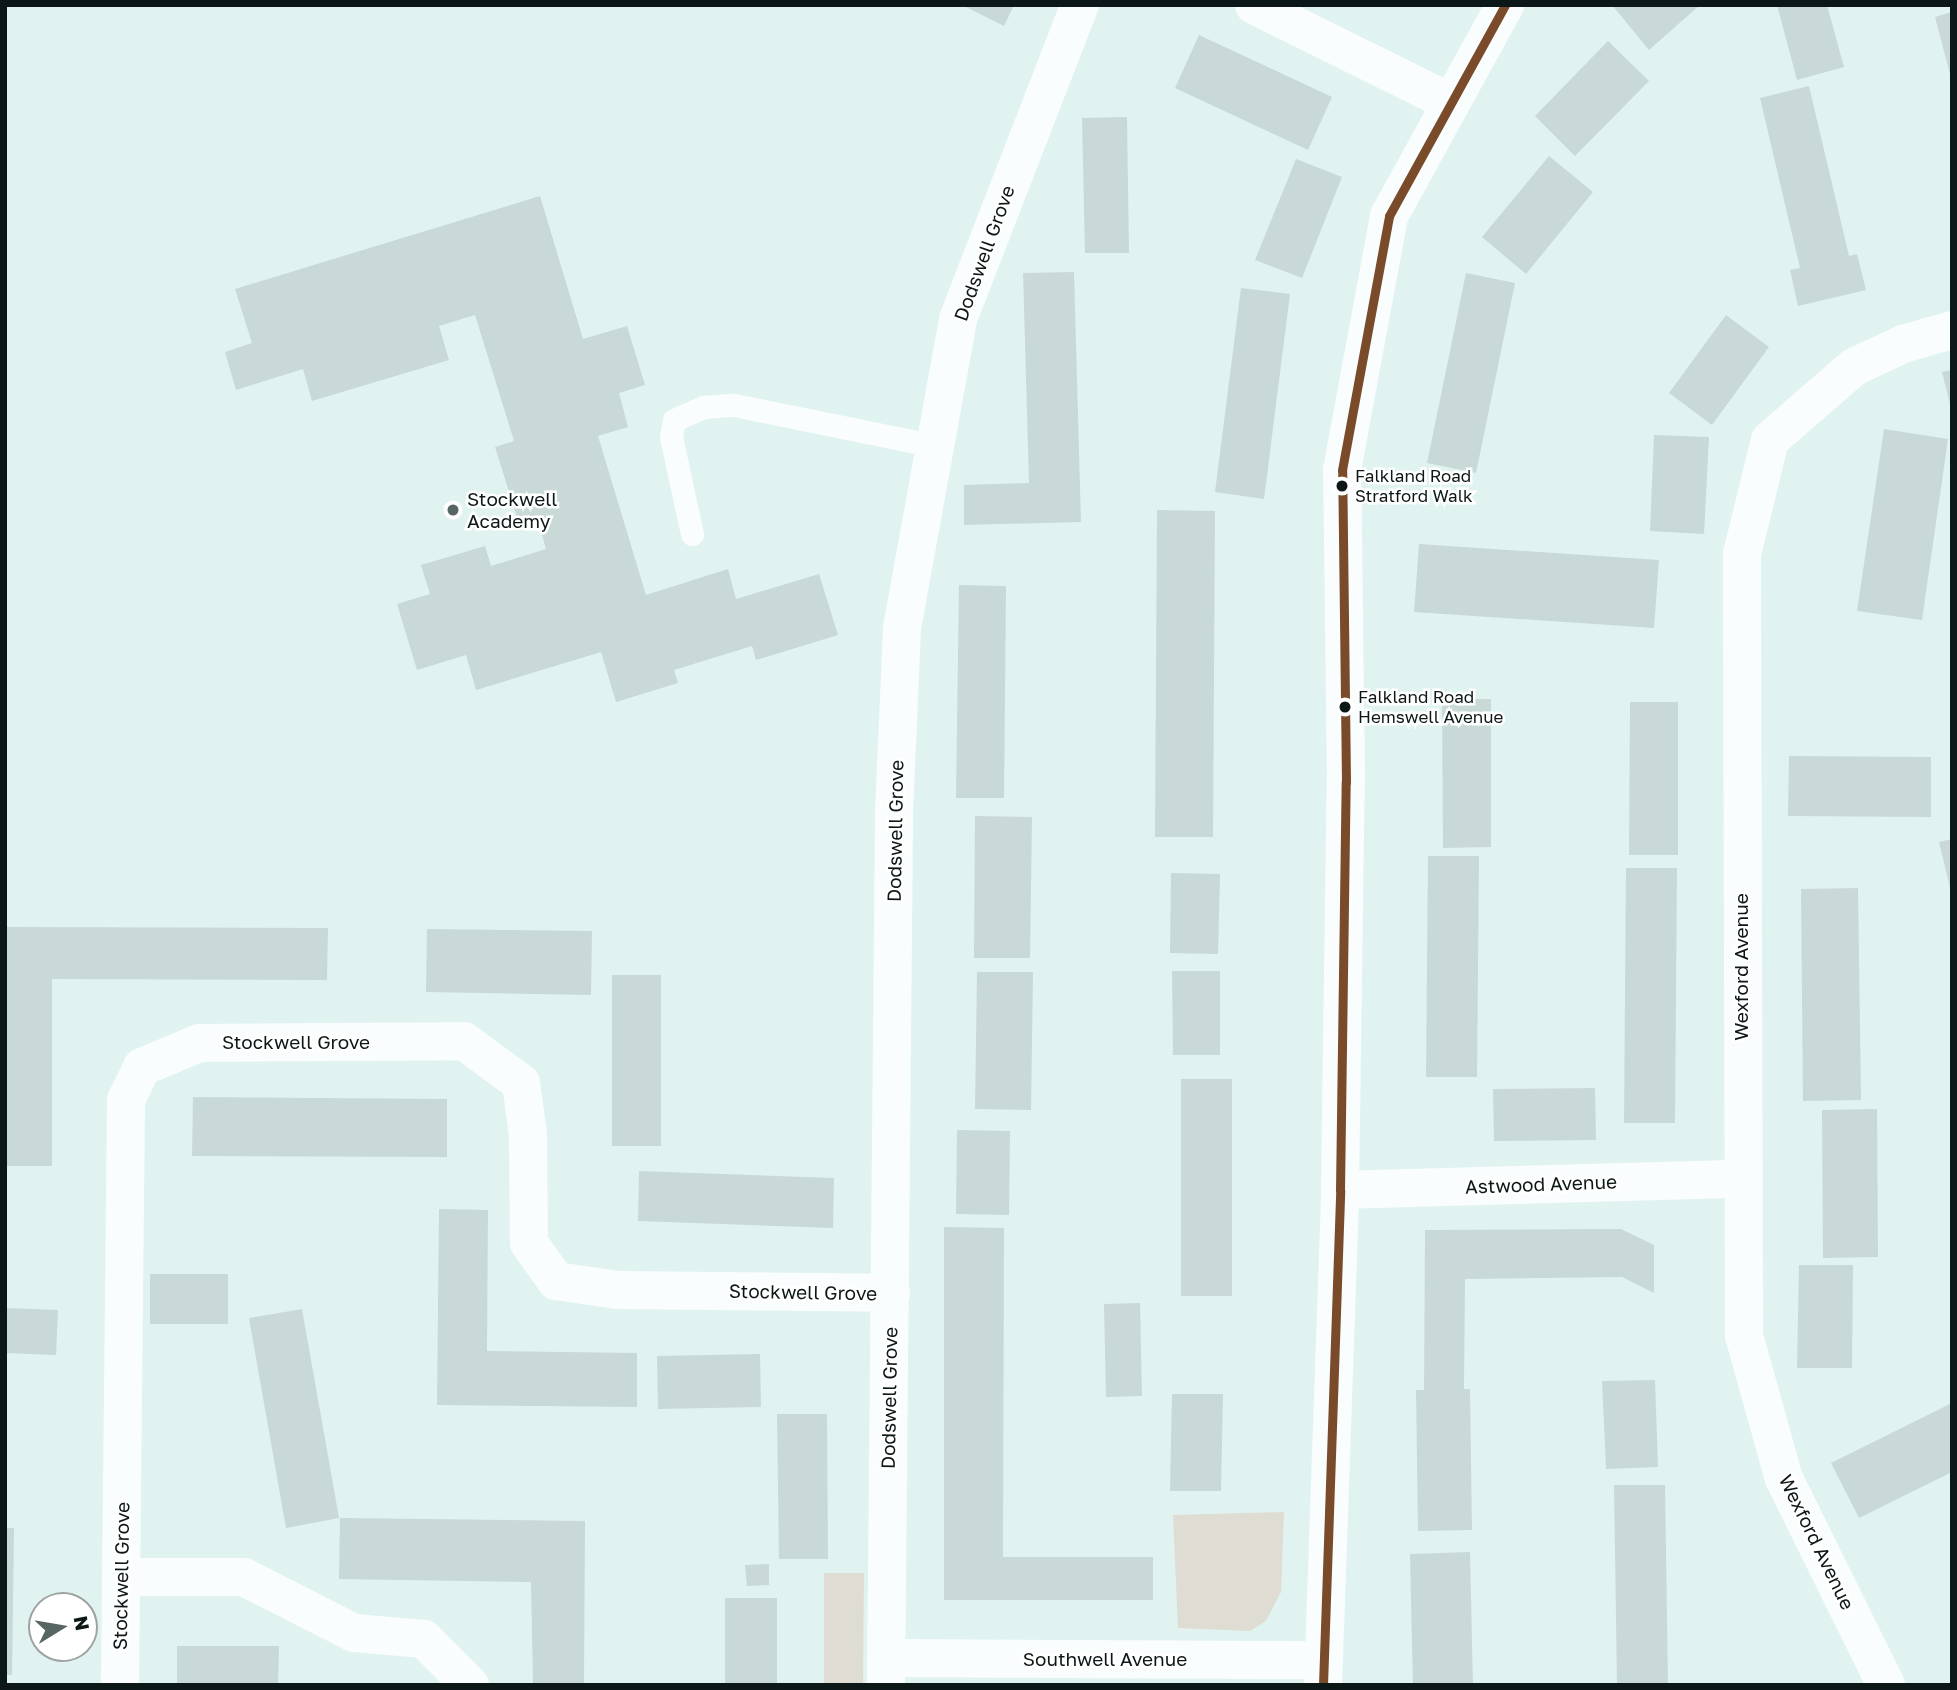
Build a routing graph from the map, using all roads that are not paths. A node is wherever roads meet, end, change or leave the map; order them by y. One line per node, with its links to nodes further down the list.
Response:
1 (1080, 5): 6 (street, Dodswell Grove)
2 (1254, 5): 4 (street)
3 (1505, 5): 4 (street)
4 (1451, 103): 9 (street)
5 (1952, 330): 8 (street, Wexford Avenue)
6 (935, 446): 7 (lane); 10 (street, Dodswell Grove)
7 (692, 534)
8 (1741, 1178): 9 (street, Astwood Avenue); 16 (street, Wexford Avenue)
9 (1340, 1190): 13 (street)
10 (891, 1293): 11 (street, Stockwell Grove); 12 (street, Dodswell Grove)
11 (121, 1577): 14 (street, Stockwell Grove); 15 (street)
12 (886, 1672): 13 (street, Southwell Avenue)
13 (1323, 1672)
14 (120, 1685)
15 (470, 1685)
16 (1886, 1685)

